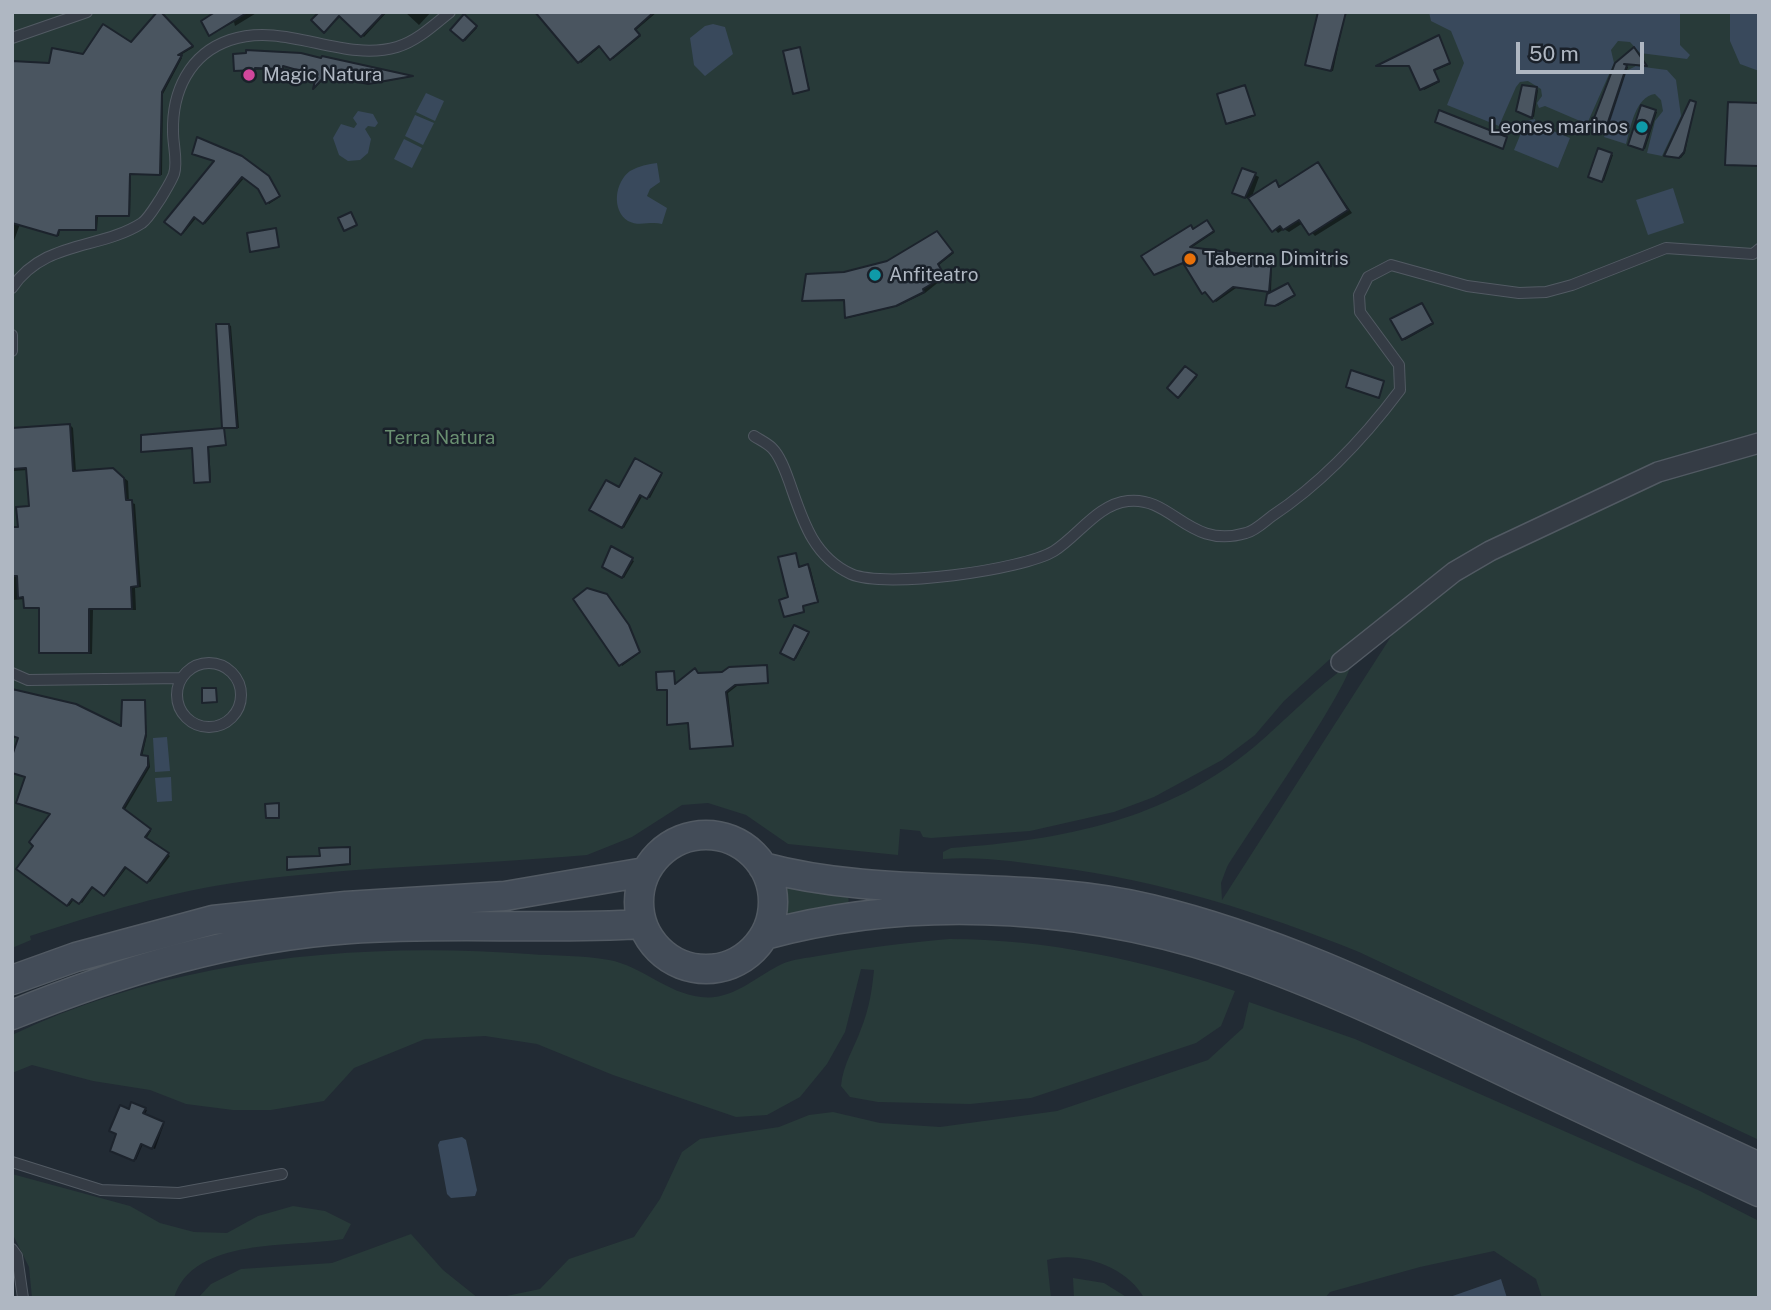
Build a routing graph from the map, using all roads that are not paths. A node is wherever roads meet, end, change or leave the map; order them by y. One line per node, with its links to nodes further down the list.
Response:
1 (87, 12): 3 (lane)
2 (450, 12): 5 (lane)
3 (12, 38)
4 (1759, 249): 8 (lane)
5 (12, 288)
6 (12, 335): 7 (lane)
7 (12, 351)
8 (754, 436)
9 (1759, 443): 10 (street)
10 (1341, 662)
11 (12, 673): 13 (lane)
12 (233, 675): 13 (lane); 13 (lane); 14 (lane)
13 (182, 678)
14 (250, 684)
15 (763, 867): 16 (main road); 18 (main road); 22 (main road)
16 (645, 872): 17 (main road); 19 (main road)
17 (642, 924): 18 (main road); 20 (main road)
18 (765, 935): 24 (main road)
19 (12, 980)
20 (12, 1015)
21 (12, 1163): 23 (lane)
22 (1759, 1167)
23 (282, 1174)
24 (1759, 1192)
25 (12, 1249): 26 (lane)
26 (23, 1298)

